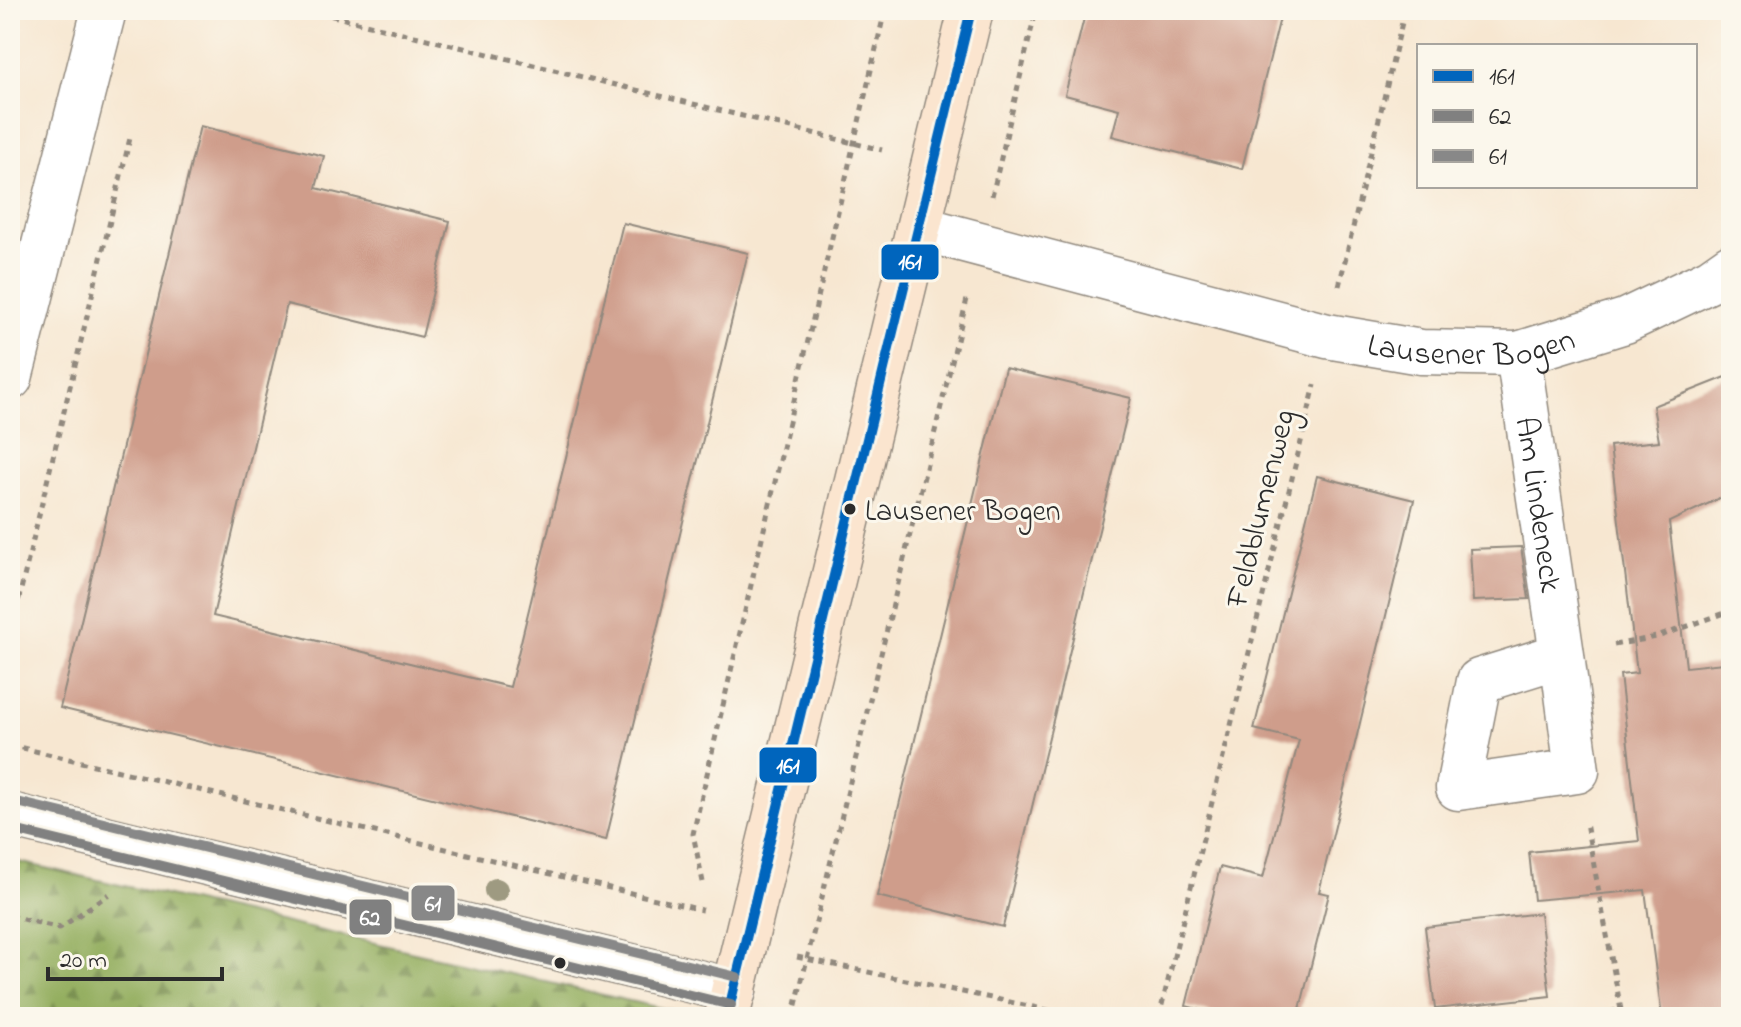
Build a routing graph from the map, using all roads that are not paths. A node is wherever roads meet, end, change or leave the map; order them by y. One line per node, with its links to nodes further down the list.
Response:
1 (104, 10): 6 (street)
2 (971, 10): 3 (main road)
3 (919, 228): 5 (street, Lausener Bogen); 9 (main road)
4 (1731, 266): 5 (street, Lausener Bogen)
5 (1518, 354): 7 (street, Am Lindeneck)
6 (12, 360)
7 (1562, 655): 7 (street, Am Lindeneck)
8 (10, 815): 9 (street)
9 (731, 1004)

